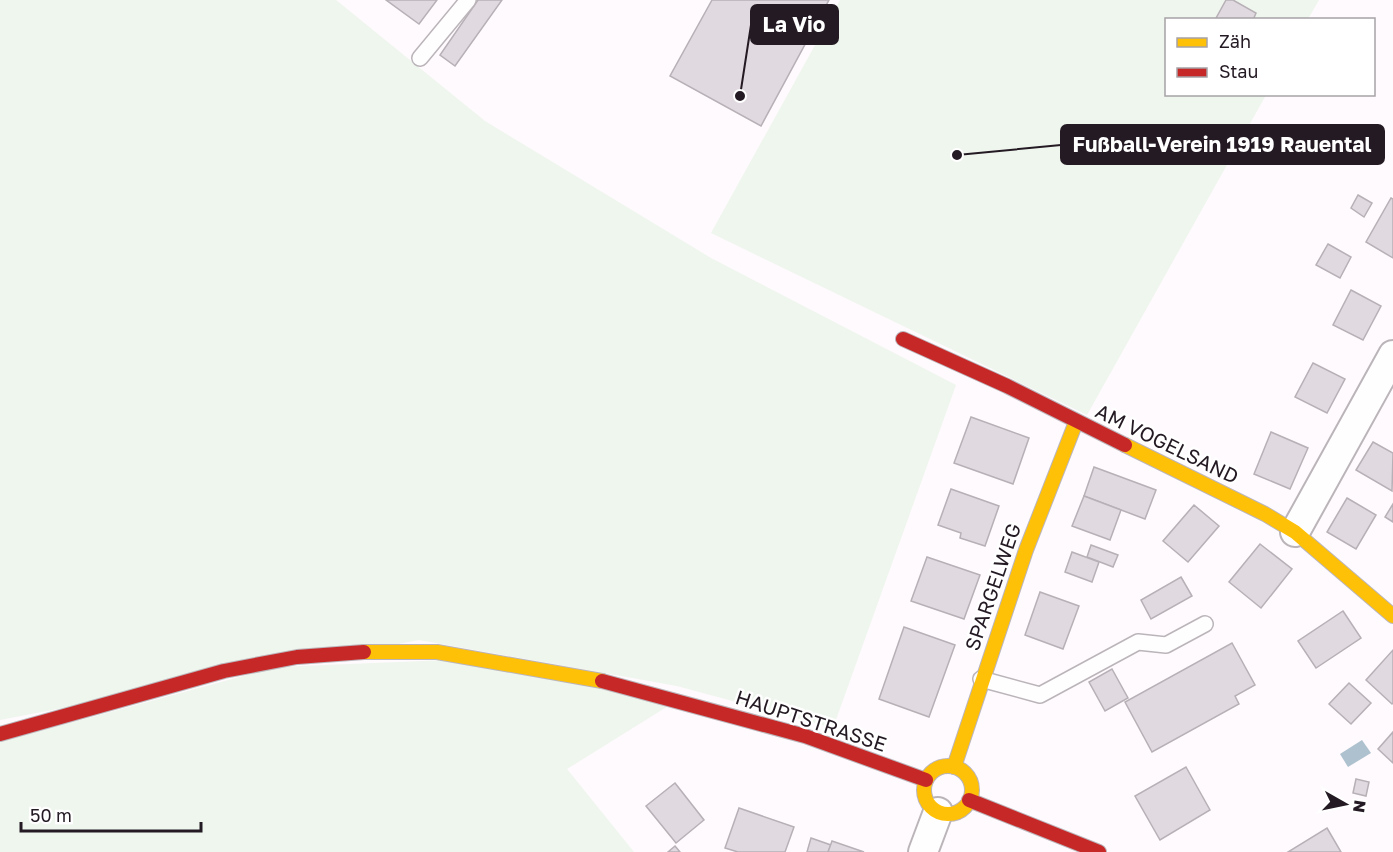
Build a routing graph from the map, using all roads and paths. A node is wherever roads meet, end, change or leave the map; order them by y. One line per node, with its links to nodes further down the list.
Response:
1 (468, 0): 2 (lane)
2 (420, 58)
3 (903, 339): 5 (street, AM VOGELSAND)
4 (1393, 355): 6 (street)
5 (1076, 422): 6 (street, AM VOGELSAND); 9 (street, SPARGELWEG)
6 (1295, 532): 7 (street, AM VOGELSAND)
7 (1393, 616)
8 (1205, 624): 9 (lane)
9 (981, 679): 11 (street, SPARGELWEG)
10 (0, 734): 12 (street, HAUPTSTRASSE)
11 (954, 767): 12 (street); 13 (street)
12 (926, 780): 14 (street)
13 (969, 800): 14 (street); 16 (street)
14 (938, 812): 15 (street)
15 (923, 852)
16 (1099, 852)

